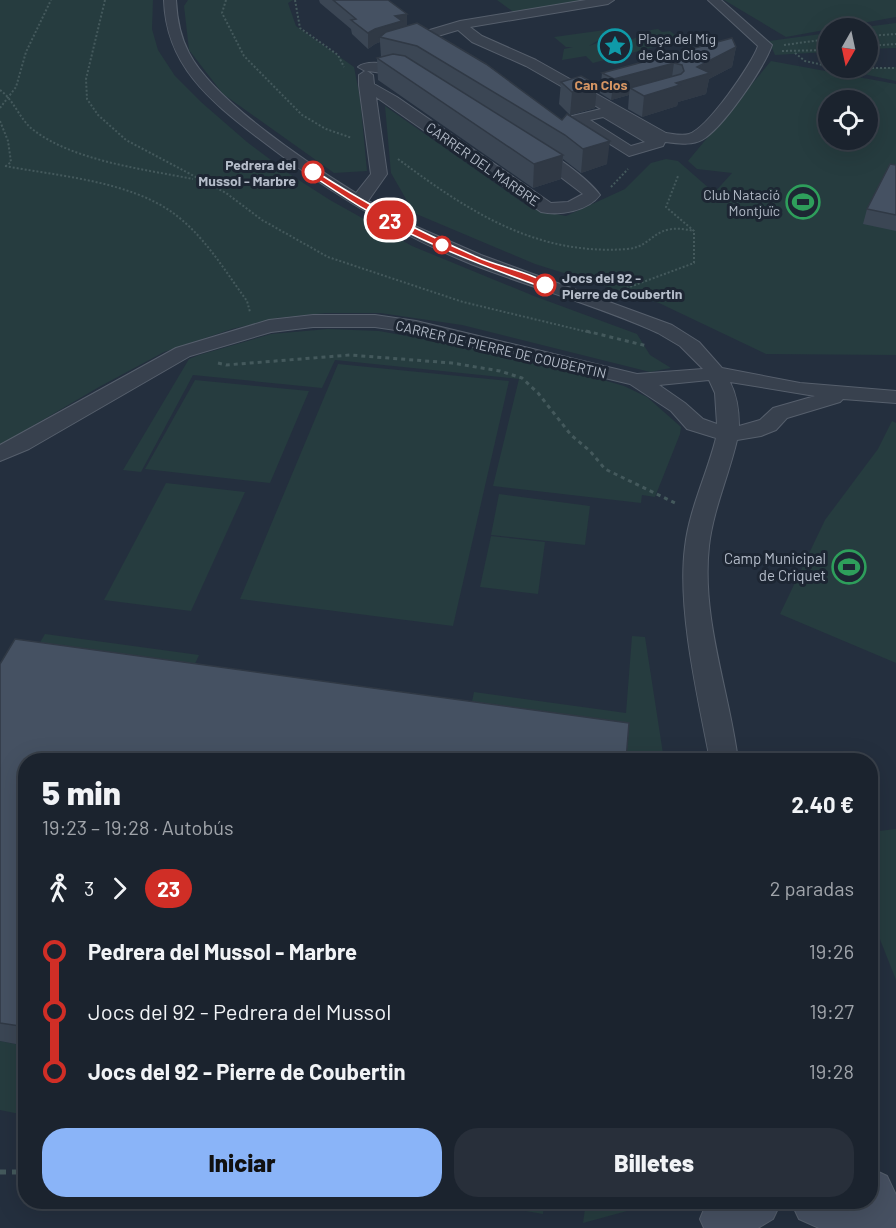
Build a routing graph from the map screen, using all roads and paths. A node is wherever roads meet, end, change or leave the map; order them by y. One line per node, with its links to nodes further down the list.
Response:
1 (51, 0): 27 (path)
2 (105, 0): 35 (path)
3 (170, 0): 36 (street)
4 (226, 0): 32 (path)
5 (295, 0): 23 (path)
6 (608, 0): 8 (street)
7 (714, 0): 13 (street)
8 (460, 25): 15 (street); 29 (street)
9 (896, 34): 10 (path)
10 (878, 35)
11 (818, 41): 13 (path)
12 (896, 44): 14 (path)
13 (765, 45): 17 (path); 29 (street)
14 (878, 45)
15 (388, 46)
16 (818, 51): 17 (path)
17 (794, 52): 19 (path)
18 (375, 53): 20 (street)
19 (818, 64)
20 (364, 67): 24 (street); 25 (street)
21 (878, 68): 22 (path)
22 (896, 68)
23 (346, 70)
24 (421, 79)
25 (366, 85): 33 (street, CARRER DEL MARBRE); 36 (street)
26 (0, 90): 27 (path)
27 (8, 97): 30 (path); 35 (path)
28 (631, 102): 29 (street)
29 (610, 107)
30 (0, 108)
31 (0, 121): 38 (path)
32 (357, 139)
33 (519, 140)
34 (678, 176): 37 (path)
35 (197, 180): 39 (path)
36 (358, 202): 41 (street)
37 (616, 292)
38 (251, 317)
39 (651, 347)
40 (209, 360): 51 (path)
41 (716, 373): 42 (street, CARRER DE PIERRE DE COUBERTIN); 44 (street, CARRER DE PIERRE DE COUBERTIN); 49 (street)
42 (688, 378): 43 (street, CARRER DE PIERRE DE COUBERTIN); 47 (street)
43 (637, 380): 47 (street, CARRER DE PIERRE DE COUBERTIN); 50 (street, CARRER DE PIERRE DE COUBERTIN)
44 (768, 384): 45 (street, CARRER DE PIERRE DE COUBERTIN); 48 (street)
45 (848, 394): 46 (street, CARRER DE PIERRE DE COUBERTIN); 48 (street)
46 (896, 397)
47 (678, 407): 49 (street, CARRER DE PIERRE DE COUBERTIN)
48 (780, 413): 49 (street)
49 (728, 434): 52 (street)
50 (0, 454)
51 (677, 504)
52 (723, 753)
53 (0, 1172): 54 (path)
54 (18, 1172)
55 (834, 1209): 57 (street)
56 (877, 1209): 58 (street)
57 (869, 1228)
58 (885, 1228)

